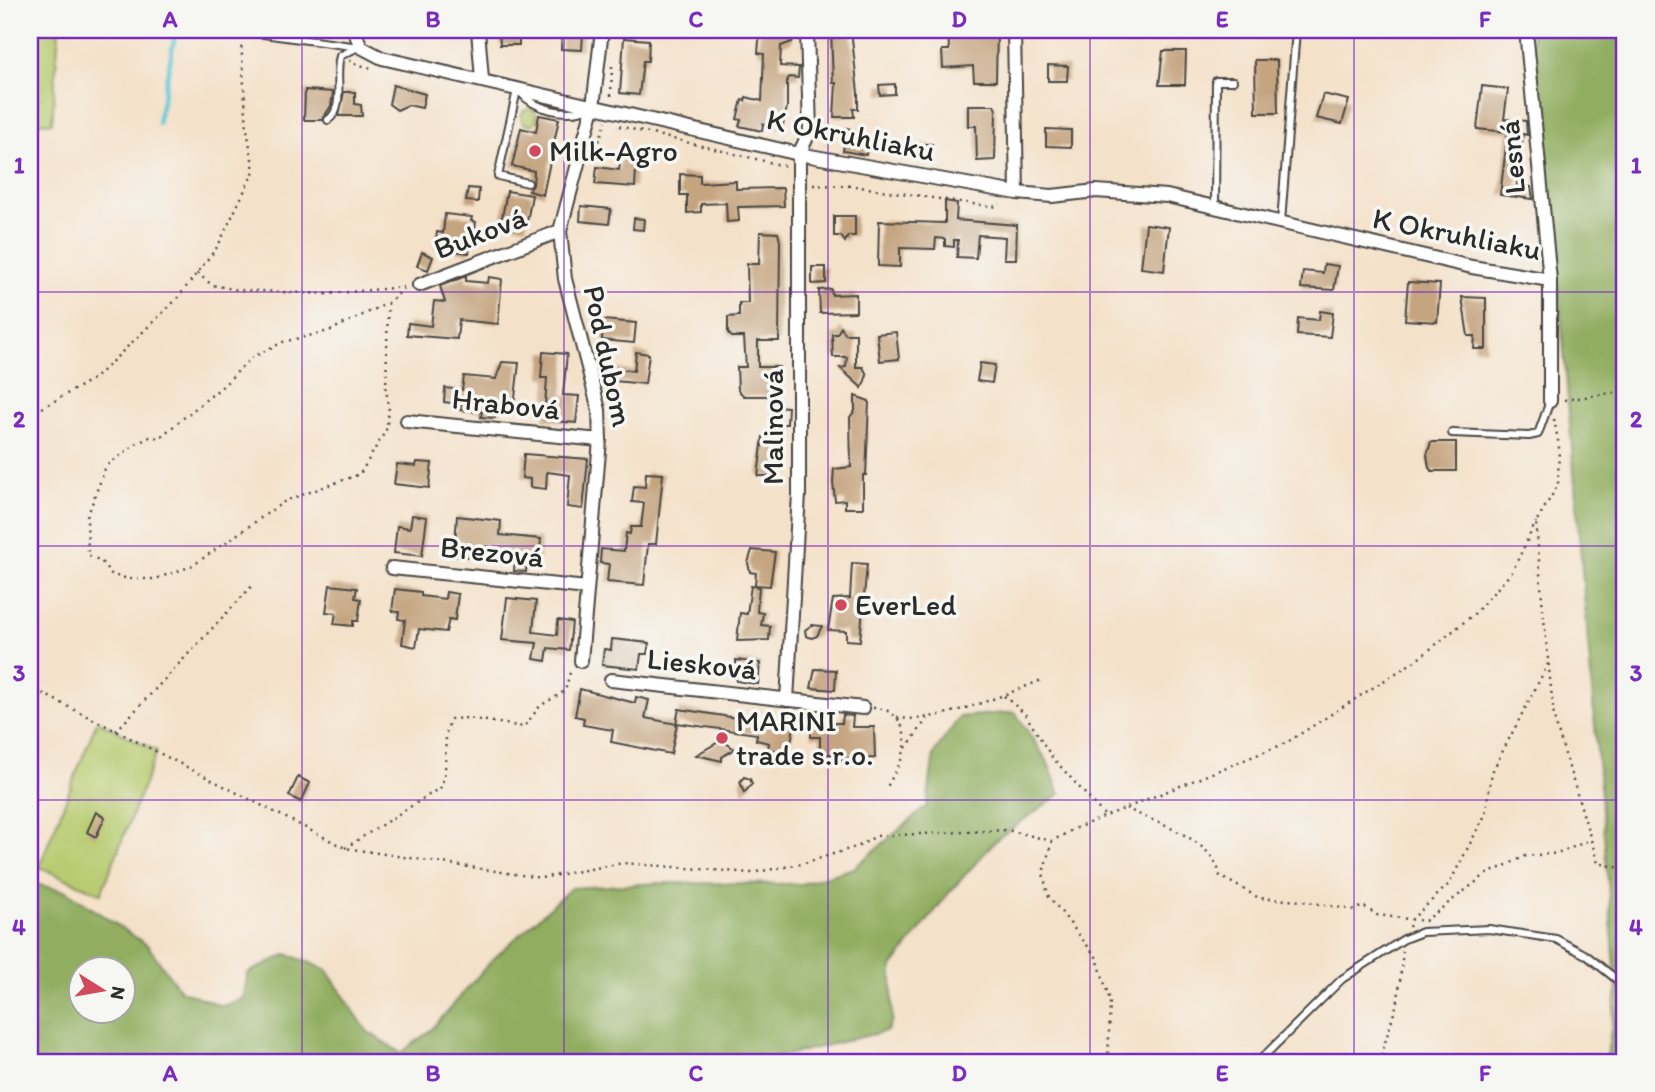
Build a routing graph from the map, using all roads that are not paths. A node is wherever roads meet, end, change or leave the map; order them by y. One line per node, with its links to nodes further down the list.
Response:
1 (240, 30): 9 (lane)
2 (354, 30): 9 (street)
3 (478, 30): 10 (street)
4 (602, 30): 13 (street, Pod dubom)
5 (807, 30): 15 (street, Malinová)
6 (1014, 30): 17 (street)
7 (1296, 30): 19 (lane)
8 (1526, 30): 21 (street, Lesná)
9 (361, 47): 10 (street, K Okruhliaku); 14 (lane)
10 (482, 79): 12 (street, K Okruhliaku)
11 (1233, 81): 18 (lane)
12 (517, 88): 13 (street, K Okruhliaku); 16 (lane)
13 (593, 107): 15 (street, K Okruhliaku); 20 (street, Pod dubom)
14 (328, 120)
15 (799, 154): 17 (street, K Okruhliaku); 31 (street, Malinová)
16 (528, 183)
17 (1011, 192): 18 (street, K Okruhliaku)
18 (1214, 206): 19 (street, K Okruhliaku)
19 (1281, 224): 21 (street, K Okruhliaku)
20 (560, 232): 22 (street, Buková); 26 (street, Pod dubom)
21 (1550, 280): 23 (street, K Okruhliaku)
22 (413, 286)
23 (1550, 401): 25 (lane, K Okruhliaku)
24 (407, 421): 26 (street, Hrabová)
25 (1452, 433)
26 (600, 440): 28 (street, Pod dubom)
27 (392, 568): 28 (street, Brezová)
28 (587, 588): 29 (street, Pod dubom)
29 (581, 661)
30 (611, 680): 31 (street, Liesková)
31 (788, 700): 32 (street, Liesková)
32 (863, 708)
33 (1625, 986): 34 (lane)
34 (1258, 1062)

